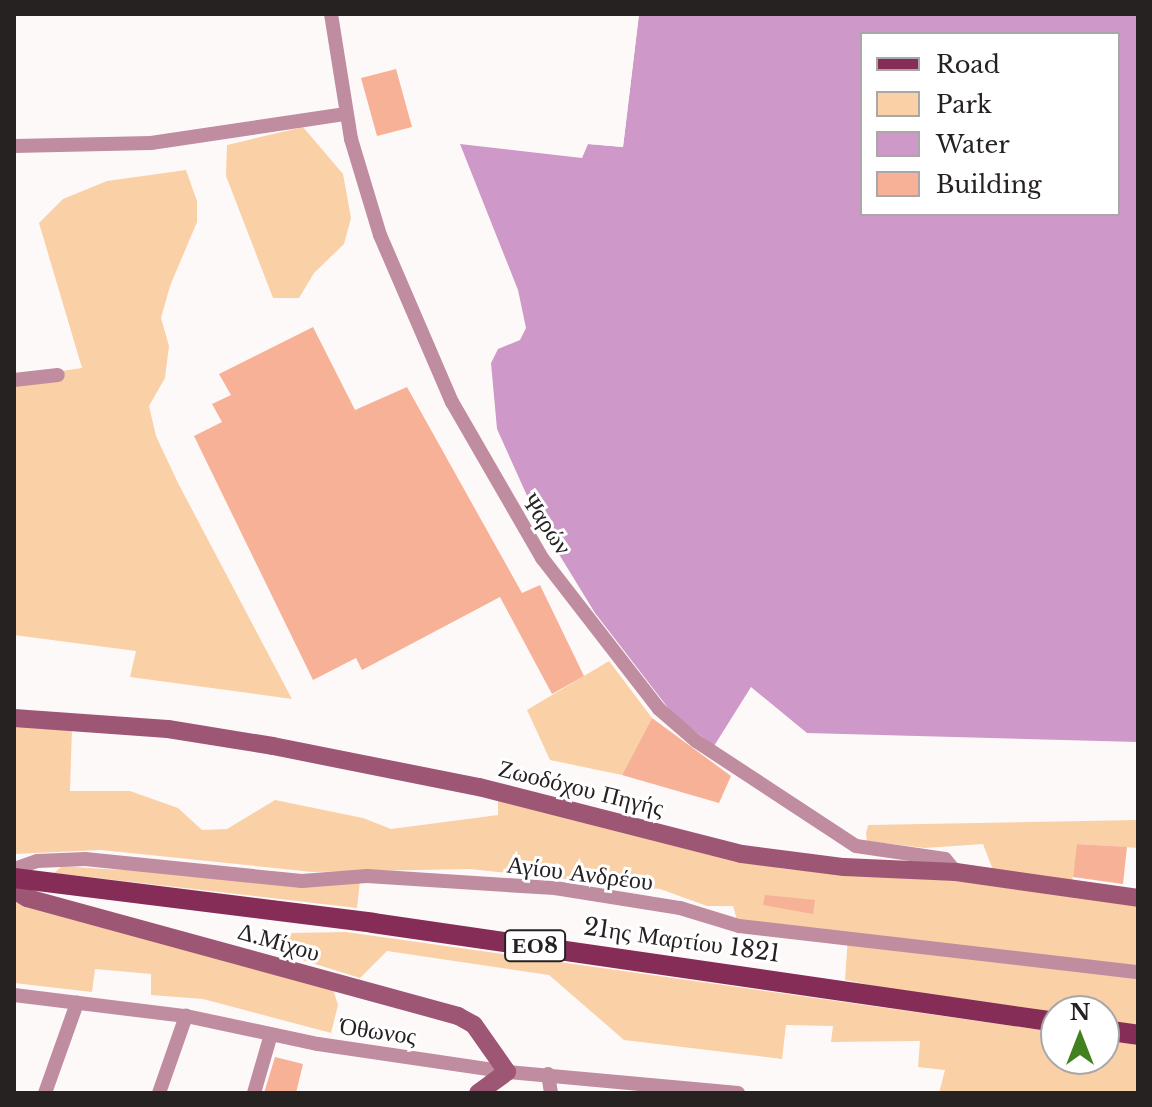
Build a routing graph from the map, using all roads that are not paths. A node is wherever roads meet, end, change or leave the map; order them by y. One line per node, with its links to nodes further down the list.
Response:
1 (331, 14): 2 (street, Ψαρών)
2 (346, 114): 3 (street); 8 (street, Ψαρών)
3 (14, 146)
4 (58, 375): 5 (street)
5 (14, 380)
6 (14, 718): 8 (main road, Ζωοδόχου Πηγής)
7 (14, 869): 12 (street, Αγίου Ανδρέου)
8 (956, 872): 11 (main road, Ζωοδόχου Πηγής)
9 (14, 878): 16 (main road, 21ης Μαρτίου 1821 / ΕΟ8)
10 (14, 890): 18 (main road, Δ.Μίχου)
11 (1138, 898)
12 (1138, 972)
13 (14, 995): 14 (street, Όθωνος)
14 (77, 1003): 15 (street, Όθωνος); 20 (street)
15 (186, 1016): 17 (street, Όθωνος); 21 (street)
16 (1040, 1020)
17 (271, 1034): 18 (street, Όθωνος); 22 (street)
18 (507, 1072): 19 (street, Όθωνος); 23 (main road); 24 (main road)
19 (548, 1074): 25 (street); 26 (street, Όθωνος)
20 (45, 1093)
21 (159, 1093)
22 (254, 1093)
23 (478, 1093)
24 (498, 1093)
25 (551, 1093)
26 (738, 1093)

